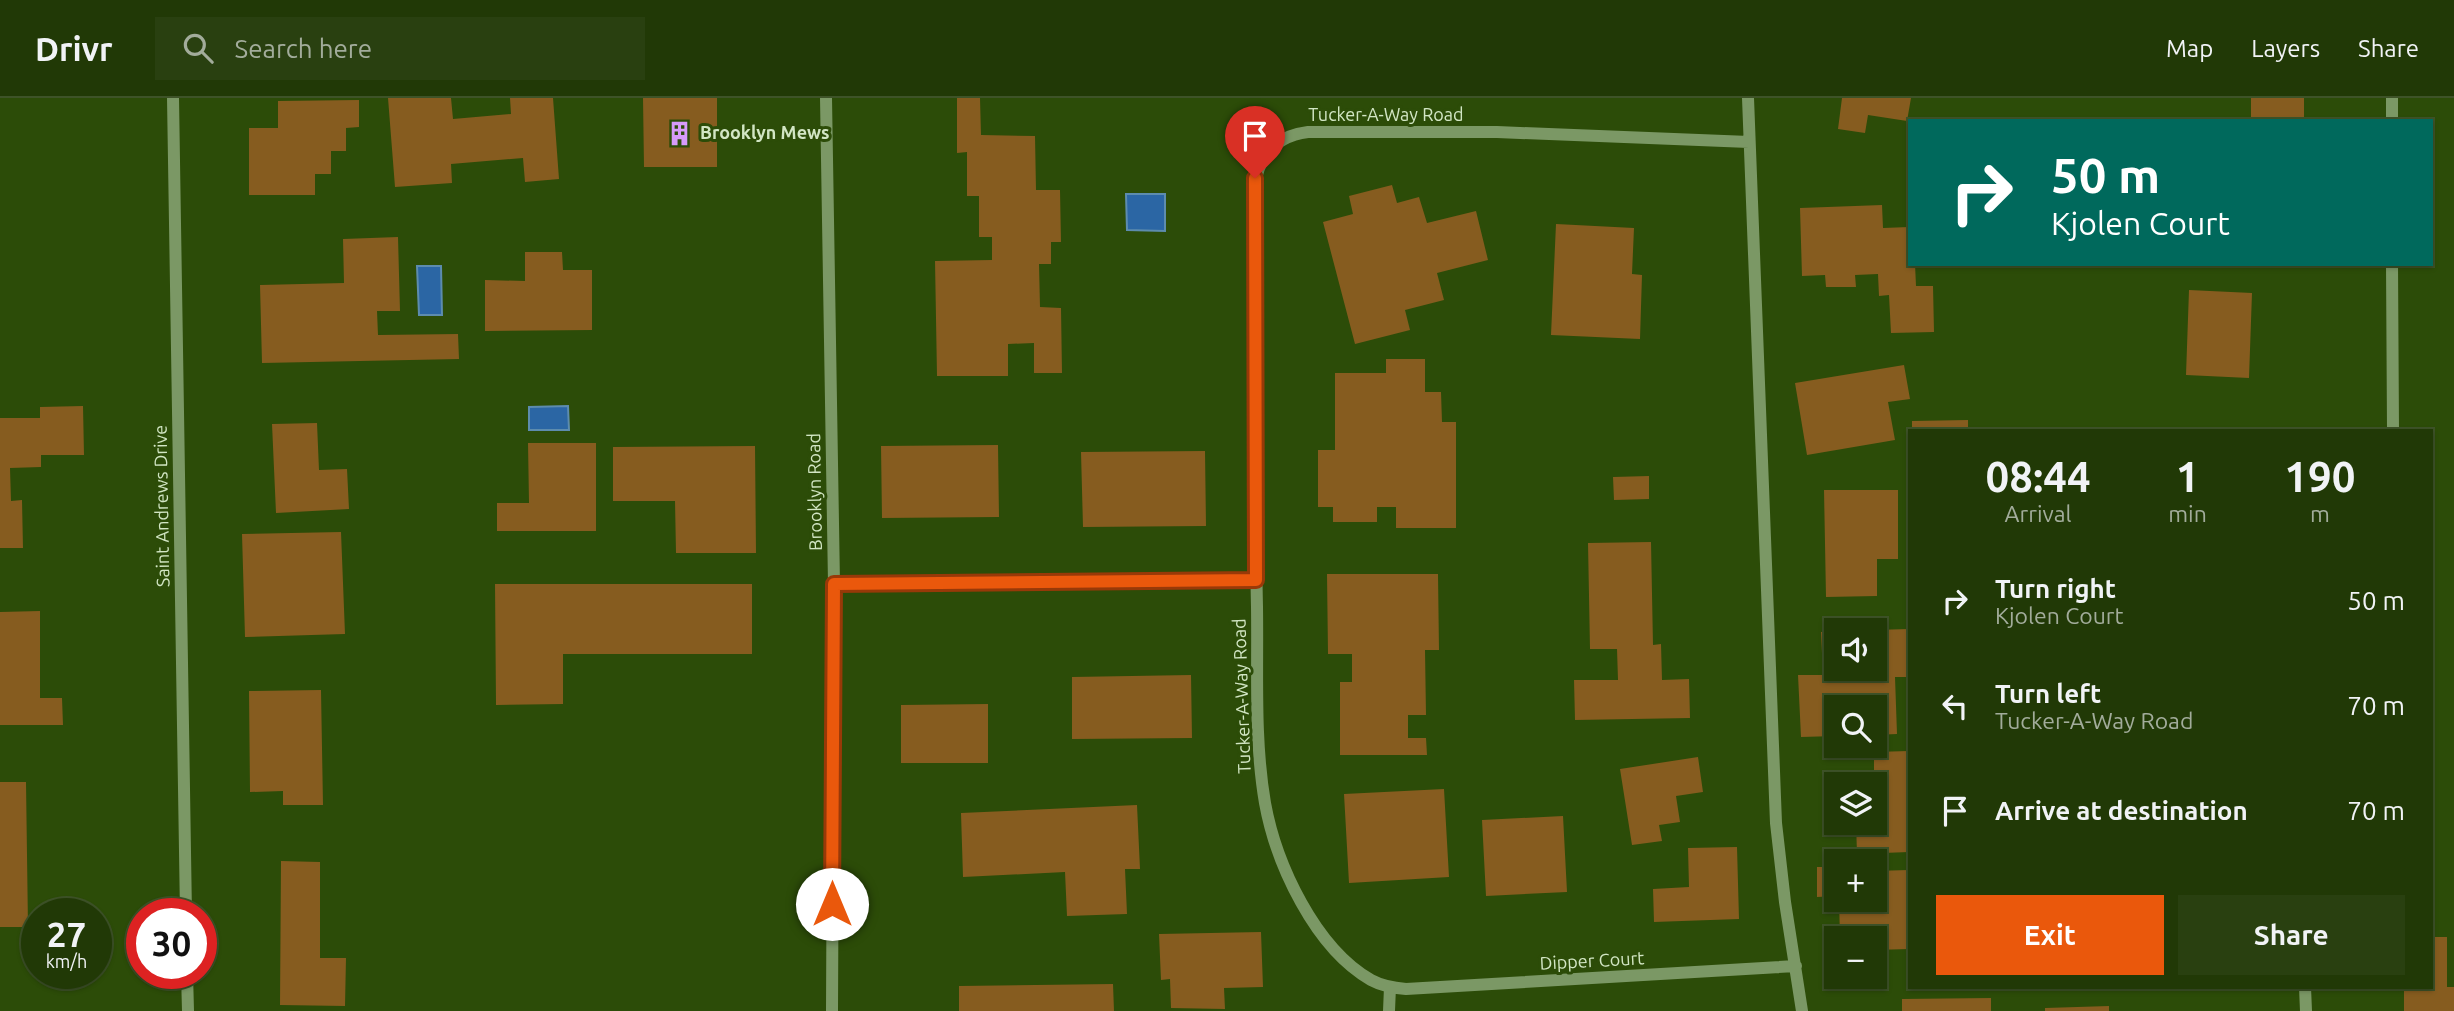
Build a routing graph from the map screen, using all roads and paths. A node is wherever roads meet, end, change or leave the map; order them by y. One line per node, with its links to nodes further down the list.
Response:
1 (173, 98): 11 (street, Saint Andrews Drive)
2 (826, 98): 10 (street, Brooklyn Road)
3 (1748, 98): 6 (street)
4 (2392, 98): 5 (street)
5 (2392, 119)
6 (1749, 142): 9 (street, Tucker-A-Way Road); 12 (street)
7 (2392, 266): 8 (street)
8 (2393, 429)
9 (1256, 580): 10 (street); 13 (street, Tucker-A-Way Road)
10 (834, 584): 17 (street, Brooklyn Road)
11 (186, 898)
12 (1796, 966): 13 (street, Dipper Court); 19 (street)
13 (1390, 987): 18 (street)
14 (187, 989): 16 (street)
15 (2305, 989): 20 (street)
16 (188, 1011)
17 (832, 1011)
18 (1389, 1011)
19 (1802, 1011)
20 (2306, 1011)

